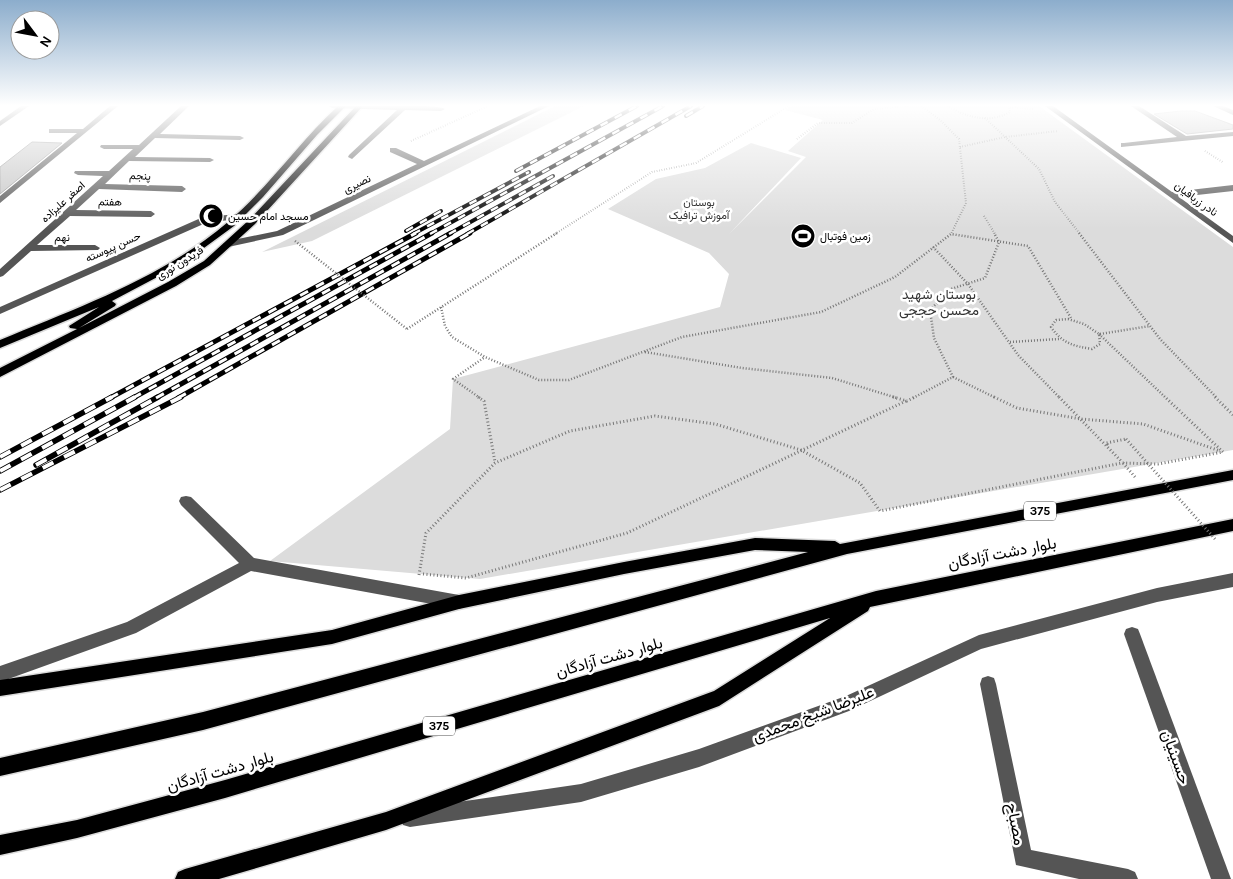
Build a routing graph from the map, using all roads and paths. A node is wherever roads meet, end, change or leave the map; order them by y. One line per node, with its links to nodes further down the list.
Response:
1 (64, 147): 24 (street)
2 (104, 147): 12 (street)
3 (305, 147): 28 (main road, فریدون نوری)
4 (322, 147): 36 (main road, فریدون نوری)
5 (363, 147): 14 (street)
6 (399, 147): 13 (path)
7 (459, 147): 17 (street, نصیری)
8 (722, 147): 43 (path)
9 (960, 147): 31 (path)
10 (1016, 147): 46 (path)
11 (1104, 147): 23 (street, نادر زربافیان)
12 (140, 148): 15 (street, اصغر علیزاده)
13 (393, 150): 17 (street)
14 (352, 157)
15 (127, 159): 16 (street); 19 (street, اصغر علیزاده)
16 (210, 160)
17 (423, 164): 36 (street, نصیری)
18 (78, 173): 19 (street)
19 (111, 174): 20 (street, اصغر علیزاده)
20 (97, 186): 22 (street, پنجم); 25 (street, اصغر علیزاده)
21 (1233, 188): 23 (street)
22 (182, 189)
23 (1170, 195): 30 (street, نادر زربافیان)
24 (0, 200)
25 (68, 213): 26 (street, هفتم); 38 (street, اصغر علیزاده)
26 (151, 214)
27 (984, 216): 35 (path)
28 (239, 217): 33 (main road, فریدون نوری); 44 (street, حسن پیوسته)
29 (1233, 228): 30 (street)
30 (1218, 230): 32 (street, نادر زربافیان)
31 (951, 234): 35 (path); 37 (path)
32 (1233, 240)
33 (212, 241): 36 (main road); 42 (main road, فریدون نوری)
34 (296, 241): 43 (path, bridge)
35 (999, 242): 41 (path); 45 (path)
36 (228, 244): 54 (main road, فریدون نوری)
37 (933, 247): 41 (path); 51 (path)
38 (30, 248): 39 (street, نهم); 40 (street, اصغر علیزاده)
39 (95, 248)
40 (0, 274)
41 (968, 284): 49 (path); 55 (path)
42 (136, 287): 50 (main road, فریدون نوری); 53 (main road)
43 (441, 307): 52 (path)
44 (0, 311)
45 (1071, 318): 47 (path); 48 (path)
46 (1150, 326): 47 (path); 57 (path)
47 (1099, 334): 48 (path); 60 (path)
48 (1059, 338): 49 (path)
49 (1009, 342): 58 (path)
50 (0, 344)
51 (644, 352): 52 (path); 56 (path)
52 (485, 357): 62 (path)
53 (0, 364)
54 (0, 373)
55 (953, 377): 56 (path); 58 (path)
56 (907, 401): 59 (path)
57 (1233, 415)
58 (1081, 420): 60 (path); 61 (path)
59 (801, 450): 61 (path); 62 (path); 70 (path)
60 (1223, 452): 61 (path)
61 (1122, 462): 64 (path); 67 (path, bridge)
62 (495, 463): 70 (path)
63 (1233, 475): 64 (main road, 375)
64 (1146, 491): 68 (main road, 375)
65 (186, 501): 69 (street)
66 (1233, 526): 73 (main road, بلوار دشت آزادگان / 375)
67 (1214, 539)
68 (847, 548): 74 (main road); 79 (main road, 375)
69 (250, 564): 74 (street); 76 (street)
70 (418, 574): 71 (path)
71 (425, 578)
72 (1233, 580): 80 (street, علیرضا شیخ محمدی)
73 (876, 598): 80 (main road); 81 (main road, بلوار دشت آزادگان / 375)
74 (459, 602): 78 (main road)
75 (1132, 634): 84 (street, حسینیان)
76 (0, 674)
77 (988, 684): 83 (street, مصباح)
78 (0, 688)
79 (0, 767)
80 (386, 821): 82 (main road)
81 (0, 845)
82 (185, 879)
83 (1128, 879)
84 (1221, 879)

